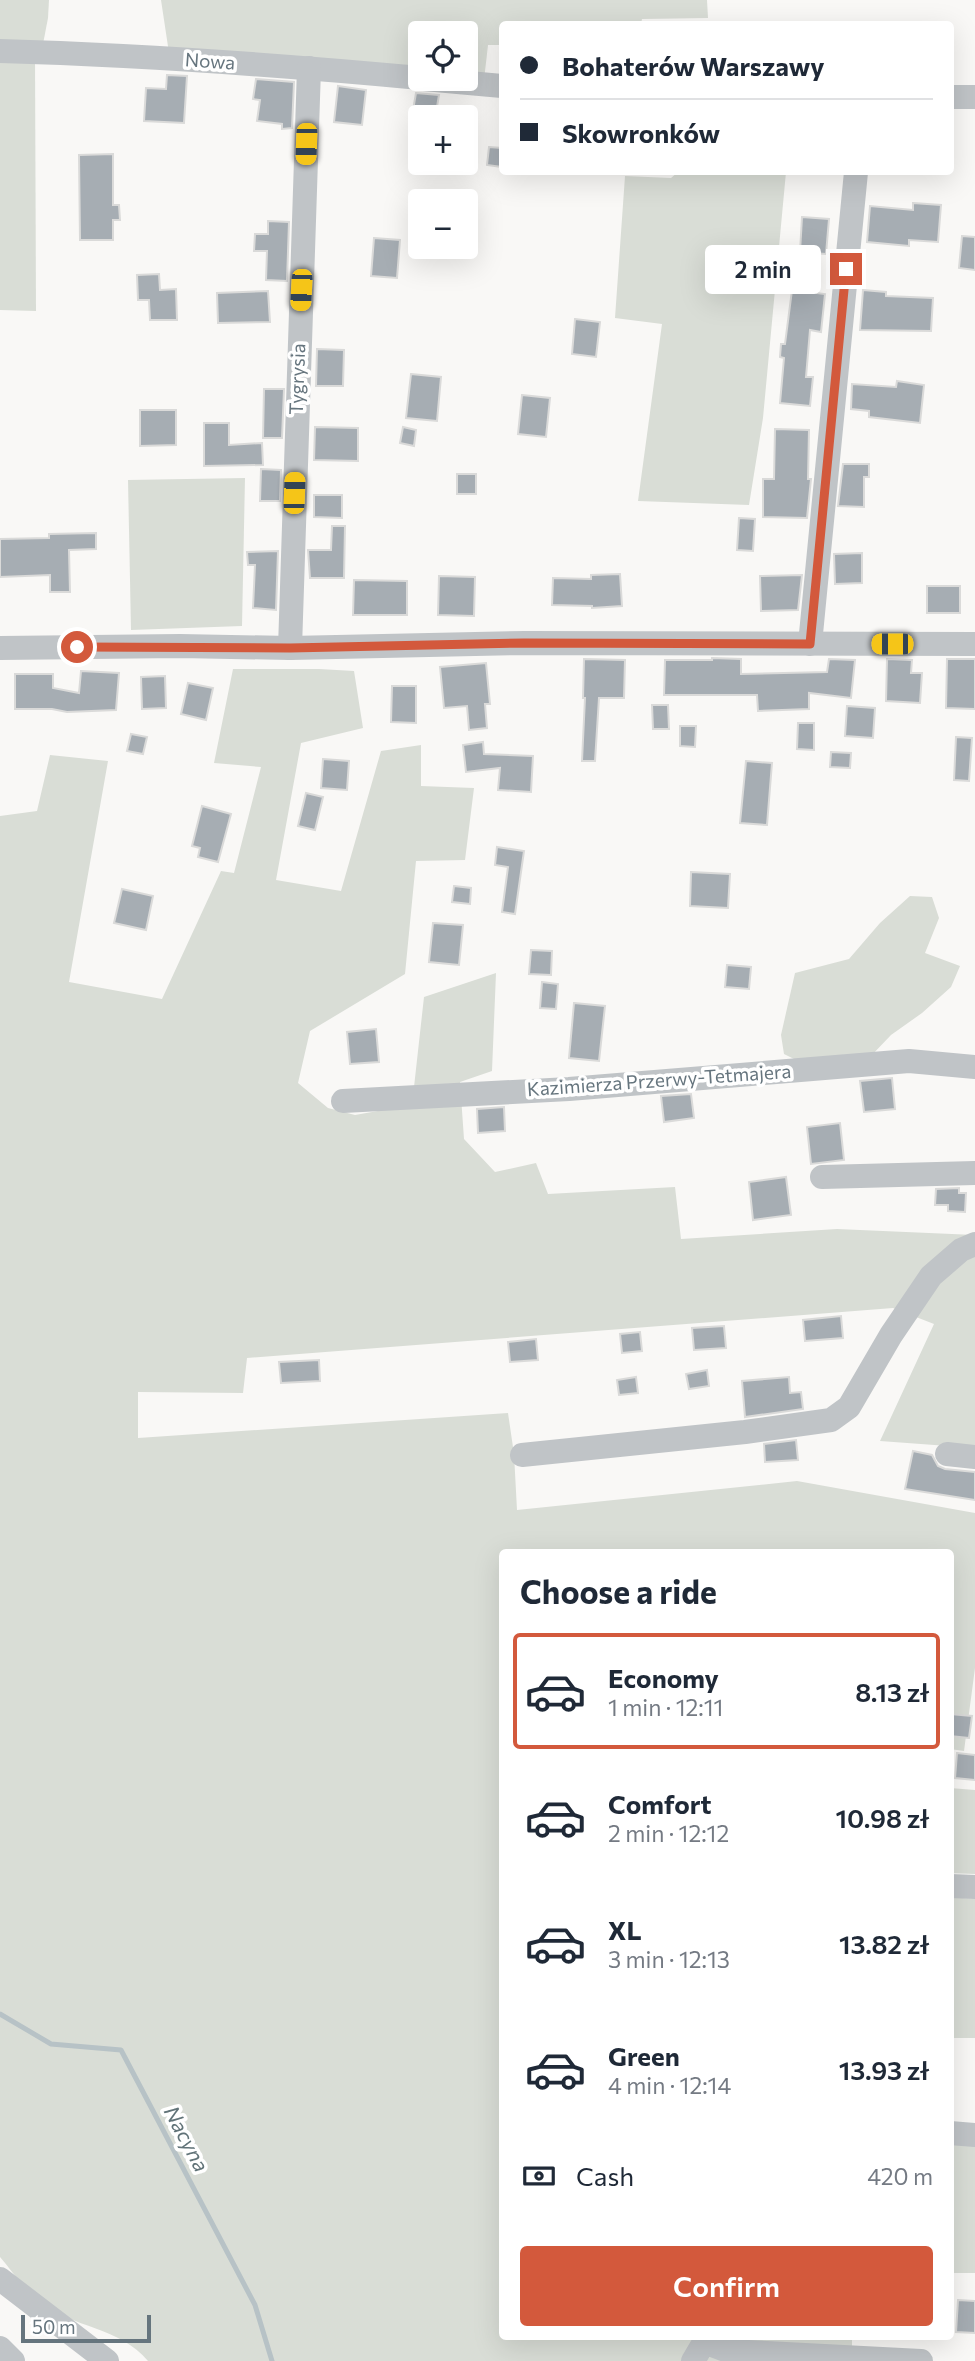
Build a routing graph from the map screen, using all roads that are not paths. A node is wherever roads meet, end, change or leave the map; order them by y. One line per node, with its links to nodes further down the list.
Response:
1 (0, 51): 2 (street, Nowa)
2 (309, 68): 3 (street, Nowa); 12 (street, Tygrysia)
3 (408, 78)
4 (478, 84): 5 (street, Nowa)
5 (499, 86)
6 (954, 97): 7 (street)
7 (975, 97)
8 (856, 175): 9 (street)
9 (810, 644): 10 (street); 12 (street)
10 (975, 644)
11 (0, 648): 12 (street)
12 (290, 648)
13 (975, 1067): 14 (street, Kazimierza Przerwy-Tetmajera)
14 (343, 1101)
15 (975, 1173): 16 (street)
16 (822, 1177)
17 (975, 1244): 19 (street)
18 (947, 1454): 20 (street)
19 (522, 1455)
20 (975, 1457)
21 (954, 1886): 22 (street)
22 (975, 1887)
23 (954, 2133): 24 (street)
24 (975, 2135)
25 (0, 2279): 30 (street)
26 (705, 2340): 31 (street)
27 (708, 2340): 32 (street)
28 (0, 2348): 29 (street)
29 (13, 2361)
30 (107, 2361)
31 (693, 2361)
32 (921, 2361)

